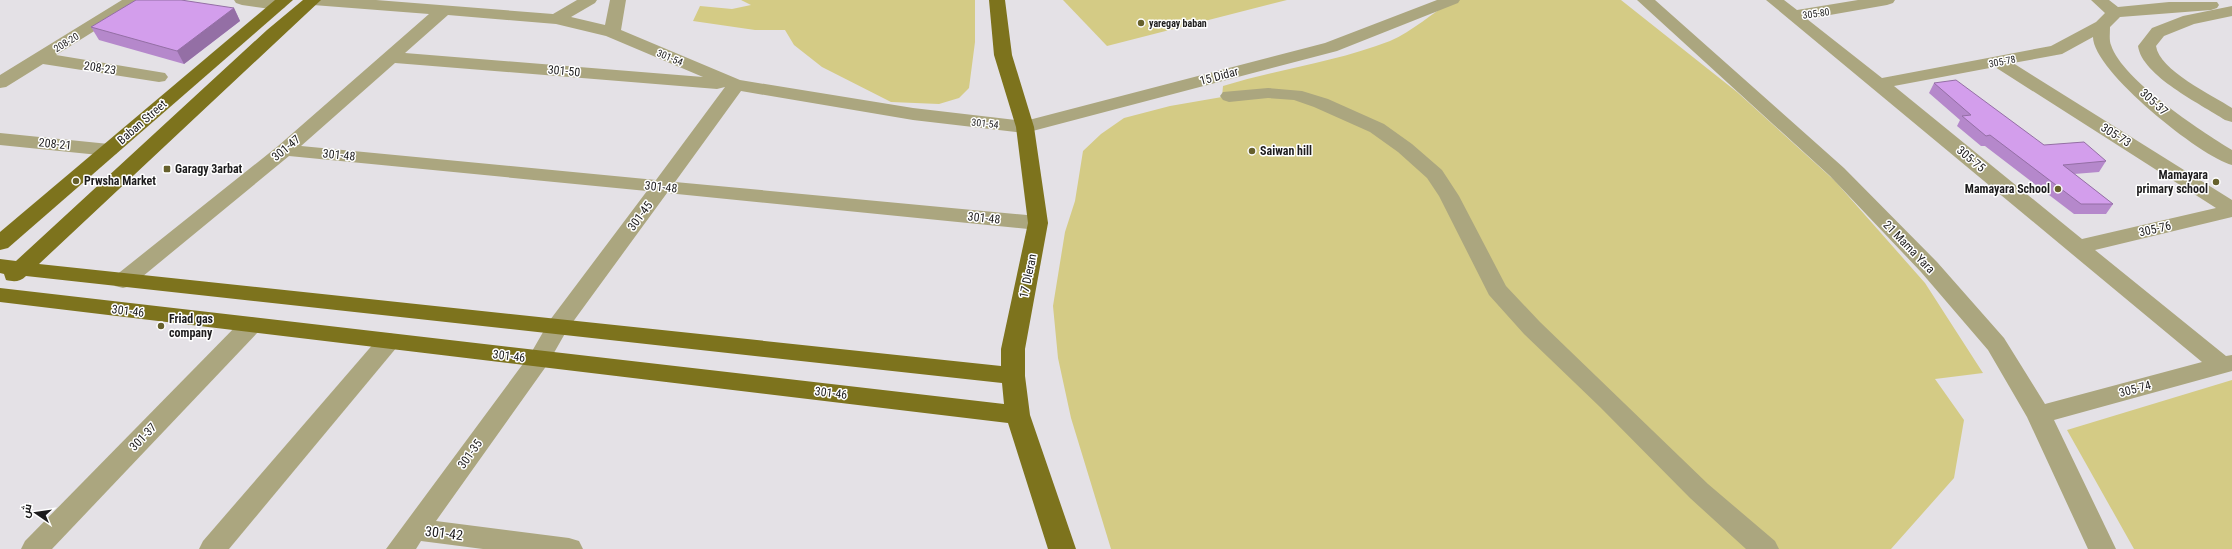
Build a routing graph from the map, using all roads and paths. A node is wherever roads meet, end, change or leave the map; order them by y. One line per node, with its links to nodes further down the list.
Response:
1 (132, 0): 25 (street, 208-20)
2 (242, 0): 13 (street)
3 (313, 0): 16 (street, 301-54); 43 (main road)
4 (589, 0): 21 (street)
5 (618, 0): 23 (street)
6 (997, 0): 33 (main road, 17 Dleran)
7 (1428, 0): 20 (street, 15 Didar)
8 (1452, 0): 20 (street, 15 Didar)
9 (1645, 0): 54 (street, 21 Mama Yara)
10 (1774, 0): 19 (street, 305-75)
11 (1887, 0): 19 (street, 305-80)
12 (2099, 0): 18 (street)
13 (281, 3): 35 (main road, Baban Street)
14 (2203, 3): 15 (street); 18 (street)
15 (2232, 4)
16 (445, 9): 21 (street, 301-54); 24 (street, 301-47)
17 (2232, 11): 32 (street)
18 (2115, 12): 22 (street, 305-78)
19 (1793, 16): 29 (street, 305-75)
20 (1411, 17): 33 (street, 15 Didar)
21 (556, 19): 23 (street, 301-54)
22 (2102, 26): 26 (street, 305-78); 37 (street, 305-37)
23 (612, 32): 30 (street, 301-54)
24 (391, 57): 30 (street, 301-50); 36 (street, 301-47)
25 (40, 58): 27 (street, 208-23); 28 (street, 208-20)
26 (1999, 62): 29 (street, 305-78); 39 (street, 305-73)
27 (159, 77)
28 (0, 83)
29 (1878, 84): 42 (street, 305-75)
30 (736, 85): 33 (street, 301-54); 38 (street, 301-45)
31 (1230, 96): 60 (street)
32 (2229, 112)
33 (1025, 127): 40 (main road, 17 Dleran)
34 (0, 139): 35 (street, 208-21)
35 (109, 150): 41 (main road, Baban Street)
36 (285, 150): 38 (street, 301-48); 44 (street, 301-47)
37 (2232, 158)
38 (662, 187): 40 (street, 301-48); 48 (street, 301-45)
39 (2232, 210): 42 (street, 305-76)
40 (1038, 223): 52 (main road, 17 Dleran)
41 (0, 243)
42 (2078, 247): 51 (street, 305-75)
43 (11, 267): 44 (main road); 45 (main road)
44 (123, 281): 48 (main road)
45 (0, 288)
46 (0, 296): 47 (main road, 301-46)
47 (251, 325): 49 (main road, 301-46); 56 (street, 301-37)
48 (558, 326): 50 (street, 301-45); 52 (main road)
49 (389, 341): 50 (main road, 301-46); 57 (street)
50 (539, 359): 53 (main road, 301-46); 55 (street, 301-35)
51 (2227, 364): 54 (street, 305-74)
52 (1013, 376): 53 (main road, 17 Dleran)
53 (1018, 415): 59 (main road, 17 Dleran)
54 (2039, 415): 61 (street, 21 Mama Yara)
55 (407, 539): 58 (street, 301-42)
56 (35, 549)
57 (213, 549)
58 (569, 549)
59 (1062, 549)
60 (1765, 549)
61 (2102, 549)

